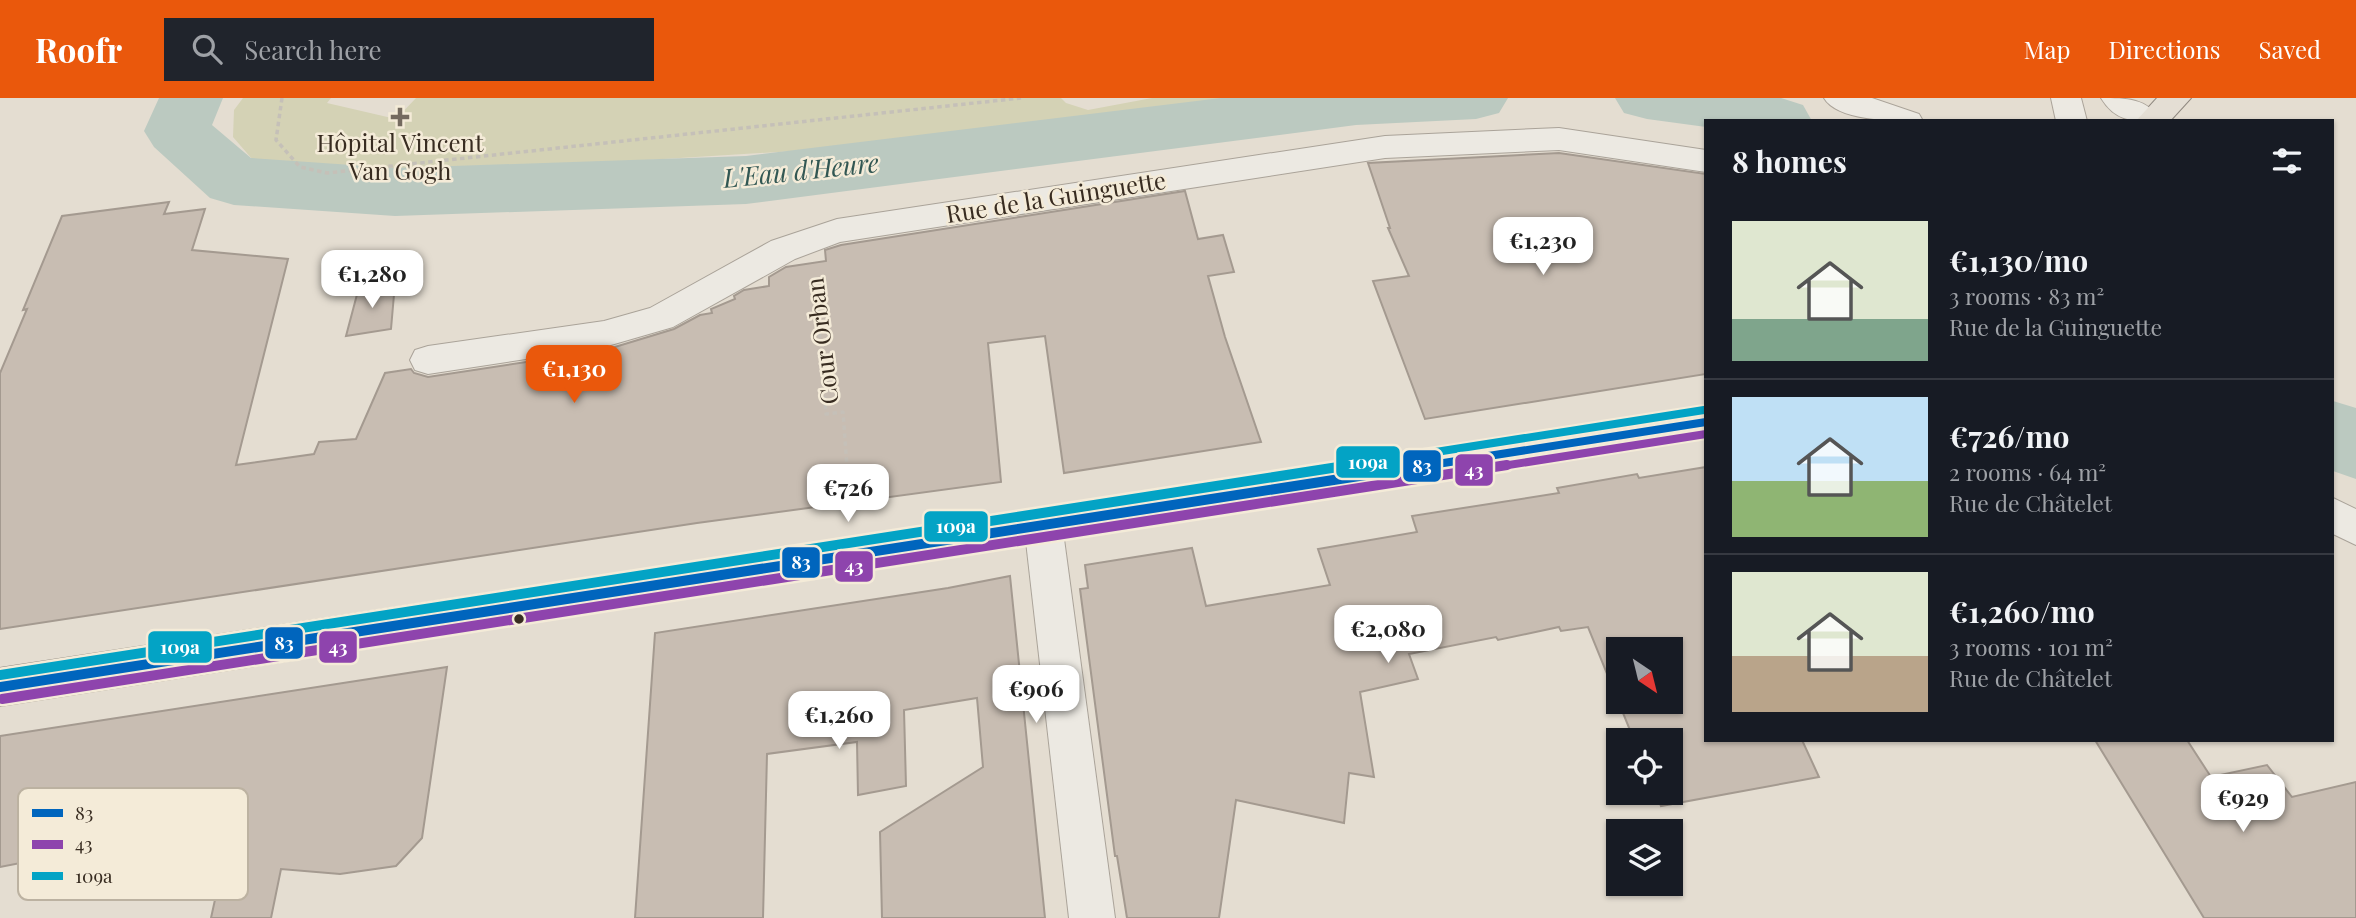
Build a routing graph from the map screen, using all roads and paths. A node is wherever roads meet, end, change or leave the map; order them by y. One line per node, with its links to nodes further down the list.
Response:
1 (282, 98): 2 (path)
2 (1021, 98)
3 (1839, 98): 7 (street)
4 (2066, 98): 8 (street)
5 (2116, 98): 9 (street)
6 (2176, 98): 10 (main road)
7 (1902, 119)
8 (2071, 119)
9 (2146, 119)
10 (2151, 119)
11 (1704, 160): 12 (street, Rue de la Guinguette)
12 (812, 240): 13 (street, Rue de la Guinguette); 18 (path, Cour Orban)
13 (428, 360)
14 (1704, 422): 16 (main road)
15 (2334, 515): 17 (street)
16 (1043, 524): 18 (main road); 20 (street)
17 (2356, 529)
18 (854, 554): 19 (main road)
19 (0, 687)
20 (1092, 918)

